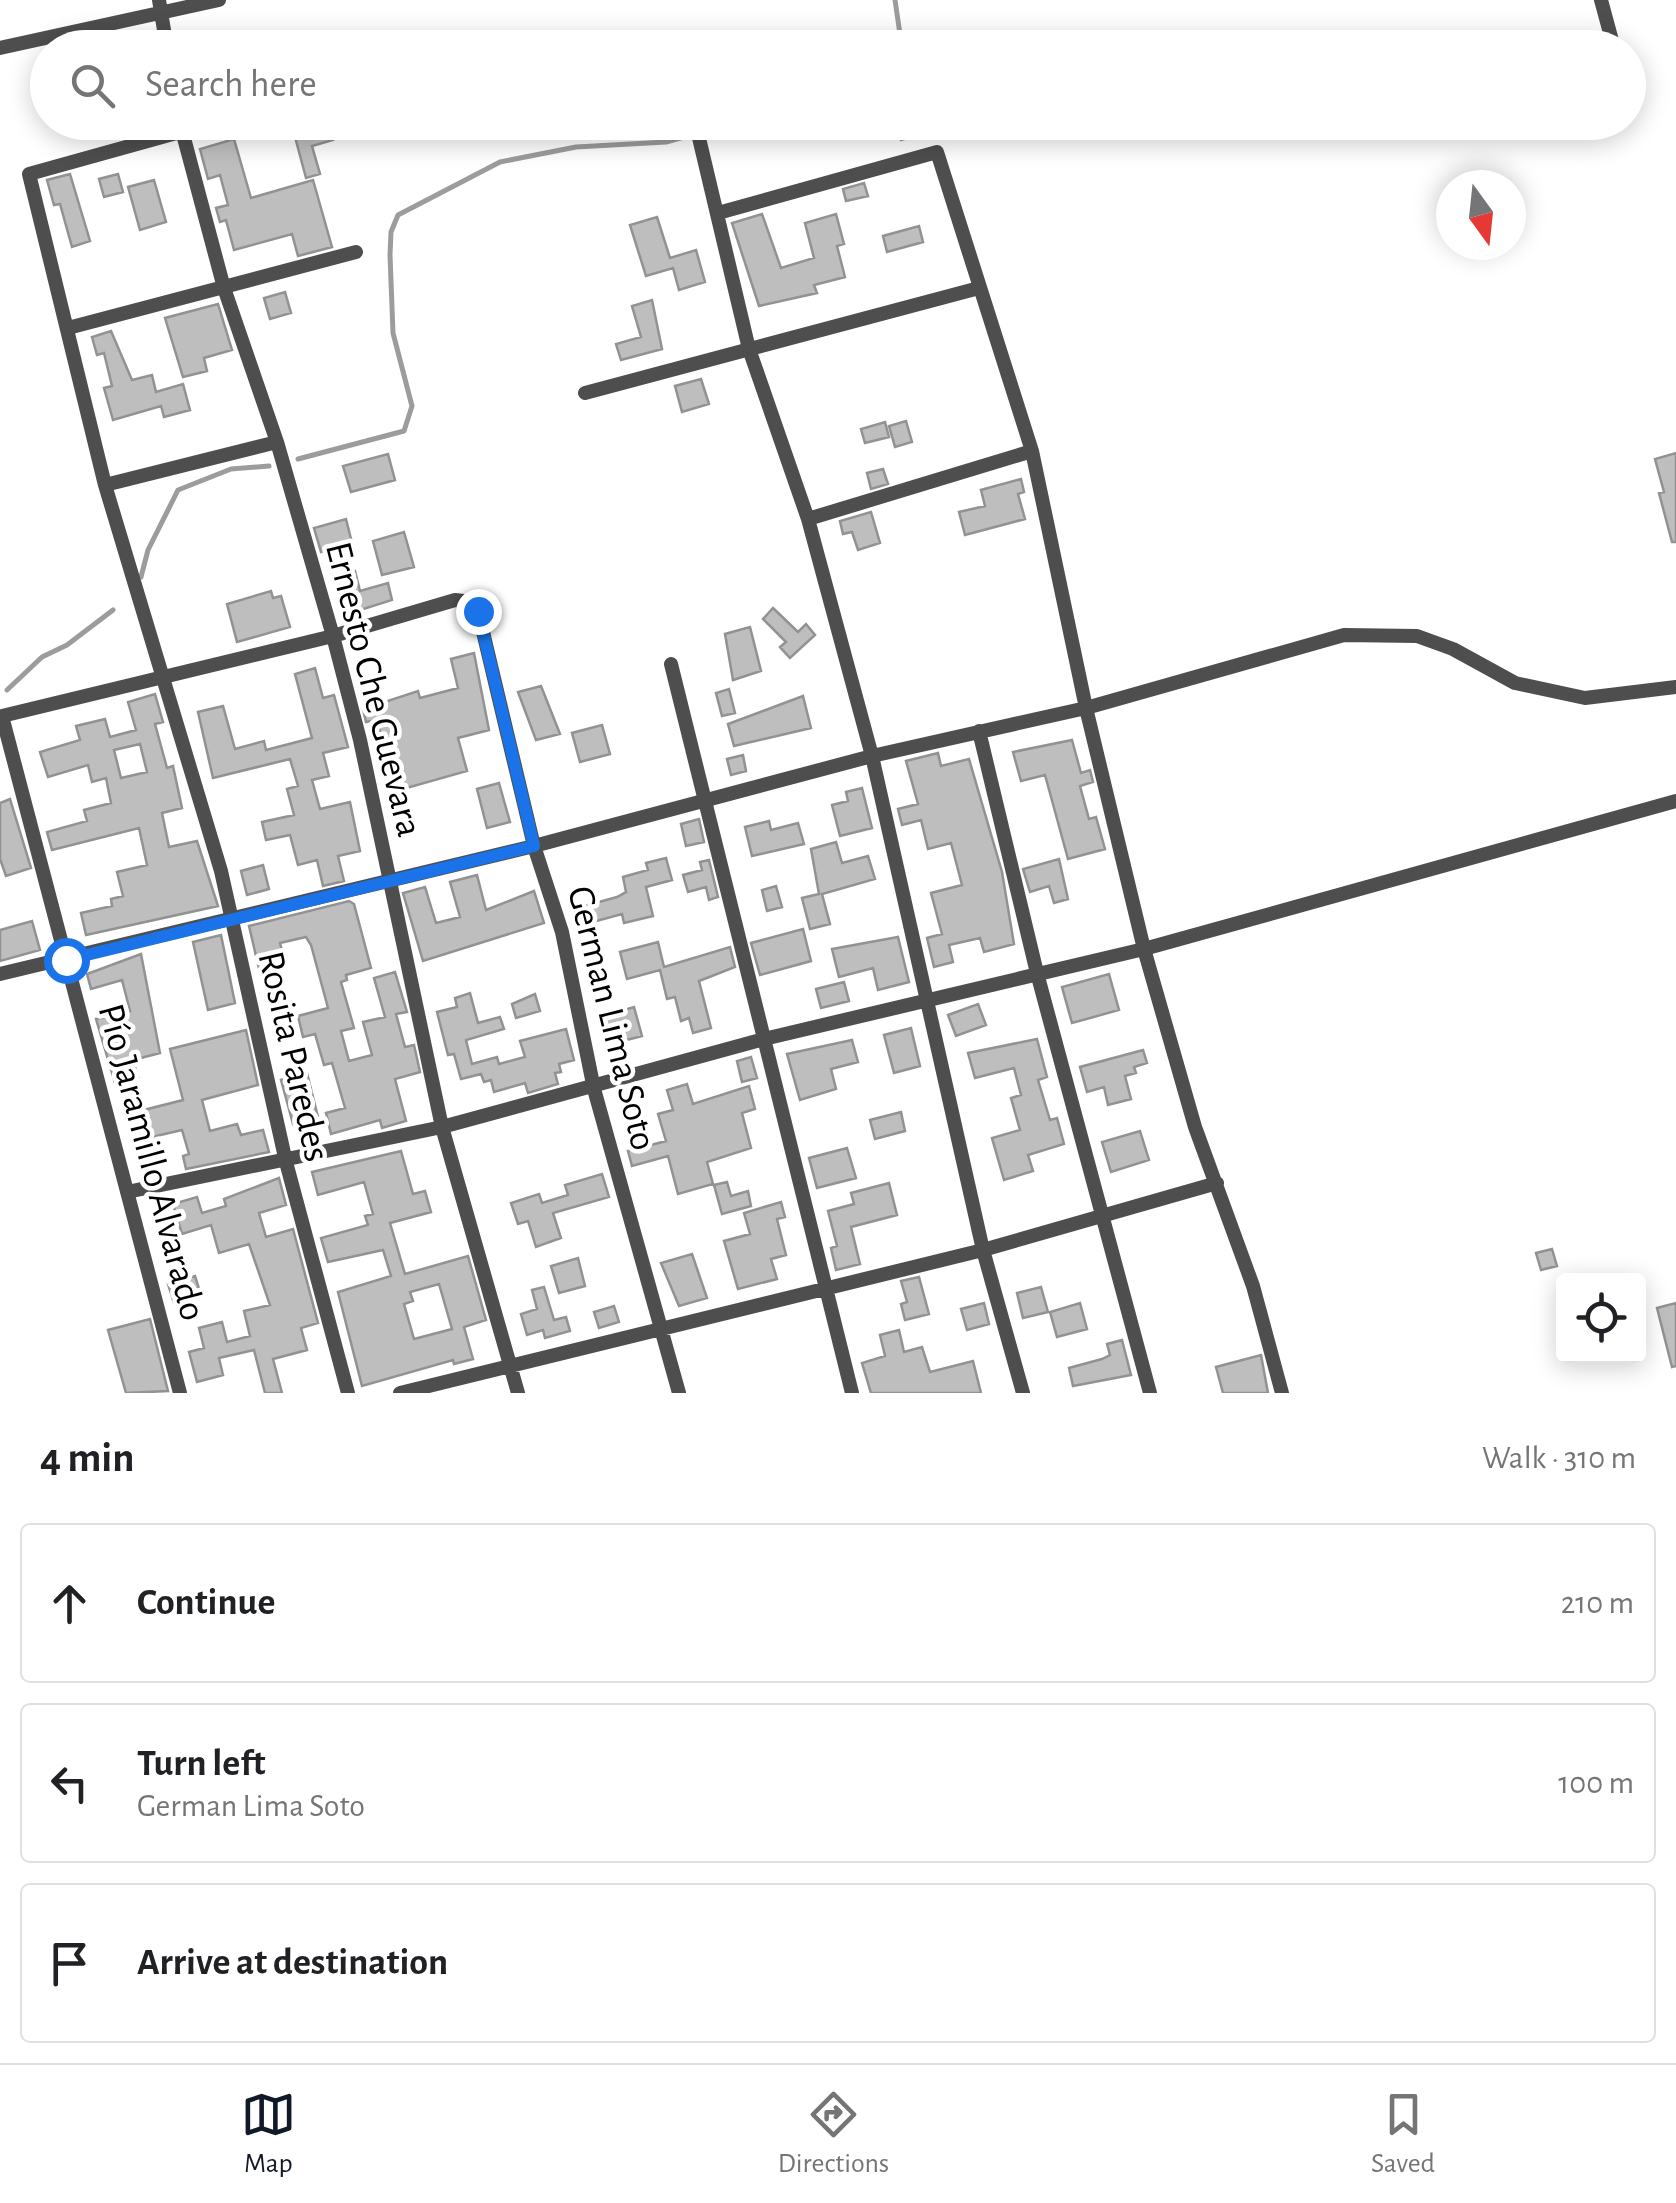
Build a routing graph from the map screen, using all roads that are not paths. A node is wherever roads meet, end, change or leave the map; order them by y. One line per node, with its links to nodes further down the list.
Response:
1 (219, 0): 3 (street)
2 (1602, 0): 5 (street)
3 (160, 7): 4 (street)
4 (70, 30)
5 (1610, 30)
6 (30, 40): 7 (street)
7 (0, 48)
8 (139, 140): 15 (street, Rosita Paredes)
9 (184, 140): 13 (street, Ernesto Che Guevara)
10 (699, 140): 11 (street)
11 (718, 212): 14 (street); 16 (street)
12 (356, 252): 13 (street)
13 (224, 288): 15 (street); 18 (street, Ernesto Che Guevara)
14 (980, 288): 16 (street); 19 (street)
15 (68, 328): 20 (street, Rosita Paredes)
16 (749, 349): 17 (street); 21 (street)
17 (585, 393)
18 (277, 442): 20 (street); 22 (street, Ernesto Che Guevara)
19 (1032, 451): 21 (street); 26 (street)
20 (105, 485): 24 (street, Rosita Paredes)
21 (808, 519): 29 (street)
22 (332, 636): 24 (street); 32 (street, German Lima Soto); 33 (street, Ernesto Che Guevara)
23 (672, 664): 30 (street)
24 (161, 677): 27 (street); 34 (street, Rosita Paredes)
25 (1676, 686): 26 (street)
26 (1086, 708): 28 (street); 35 (street)
27 (2, 716): 36 (street, Pío Jaramillo Alvarado)
28 (980, 731): 29 (street); 37 (street)
29 (872, 756): 30 (street); 39 (street)
30 (707, 796): 32 (street); 40 (street)
31 (1676, 801): 35 (street)
32 (534, 846): 33 (street); 41 (street, German Lima Soto)
33 (389, 882): 34 (street); 42 (street, Ernesto Che Guevara)
34 (229, 918): 36 (street); 43 (street, Rosita Paredes)
35 (1144, 949): 37 (street); 44 (street)
36 (66, 960): 38 (street); 45 (street, Pío Jaramillo Alvarado)
37 (1036, 973): 39 (street); 46 (street)
38 (0, 974)
39 (926, 1002): 40 (street); 47 (street)
40 (764, 1039): 41 (street); 48 (street)
41 (594, 1088): 42 (street); 49 (street, German Lima Soto)
42 (442, 1128): 43 (street); 50 (street, Ernesto Che Guevara)
43 (286, 1162): 45 (street); 52 (street, Rosita Paredes)
44 (1216, 1183): 46 (street); 59 (street)
45 (127, 1192): 51 (street, Pío Jaramillo Alvarado)
46 (1100, 1217): 47 (street); 58 (street)
47 (983, 1250): 48 (street); 57 (street)
48 (824, 1290): 49 (street); 56 (street)
49 (662, 1327): 50 (street); 55 (street, German Lima Soto)
50 (511, 1367): 53 (street); 54 (street, Ernesto Che Guevara)
51 (180, 1393)
52 (348, 1393)
53 (400, 1393)
54 (518, 1393)
55 (680, 1393)
56 (852, 1393)
57 (1022, 1393)
58 (1150, 1393)
59 (1282, 1393)

